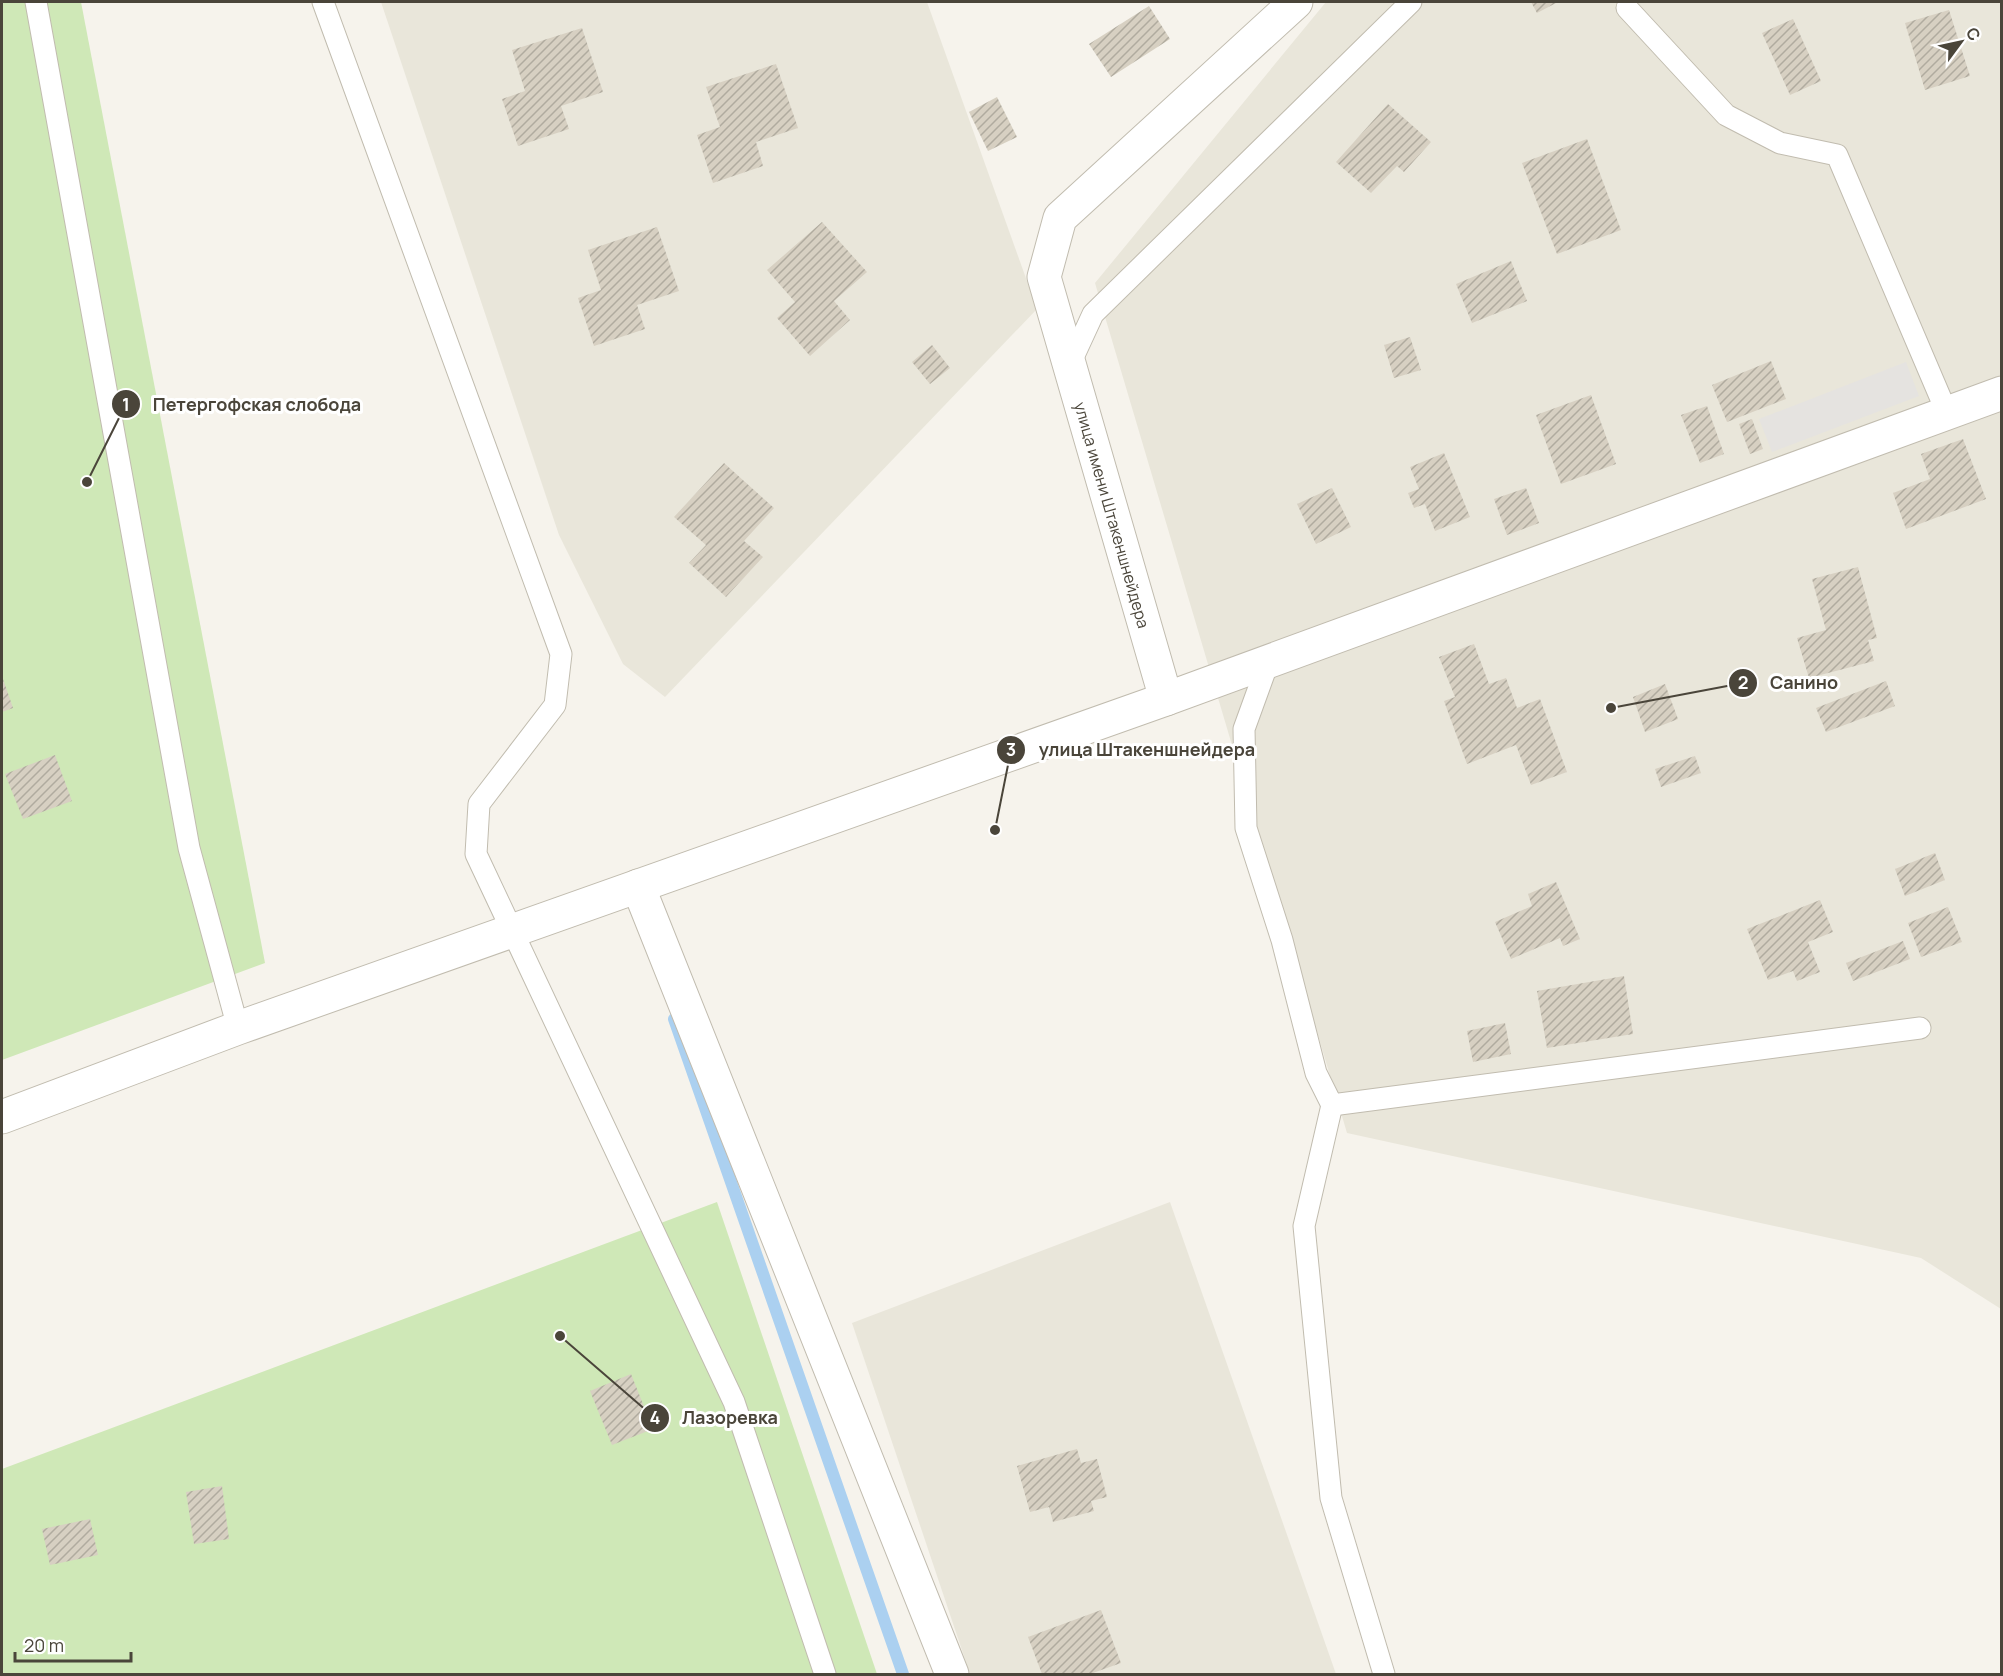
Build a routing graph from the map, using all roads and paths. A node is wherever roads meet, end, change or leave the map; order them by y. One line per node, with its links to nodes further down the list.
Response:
1 (36, 2): 13 (lane)
2 (323, 2): 12 (lane)
3 (1296, 2): 6 (street, улица имени Штакеншнейдера)
4 (1411, 2): 6 (lane)
5 (1627, 8): 8 (lane)
6 (1069, 366): 10 (street, улица имени Штакеншнейдера)
7 (2001, 393): 8 (street)
8 (1947, 413): 9 (street)
9 (1269, 660): 10 (street); 15 (lane)
10 (1166, 699): 11 (street)
11 (638, 886): 12 (street); 18 (street)
12 (513, 931): 13 (street); 17 (lane)
13 (237, 1028): 16 (street)
14 (1920, 1028): 15 (lane)
15 (1332, 1105): 19 (lane)
16 (2, 1117)
17 (825, 1674)
18 (952, 1674)
19 (1384, 1674)

